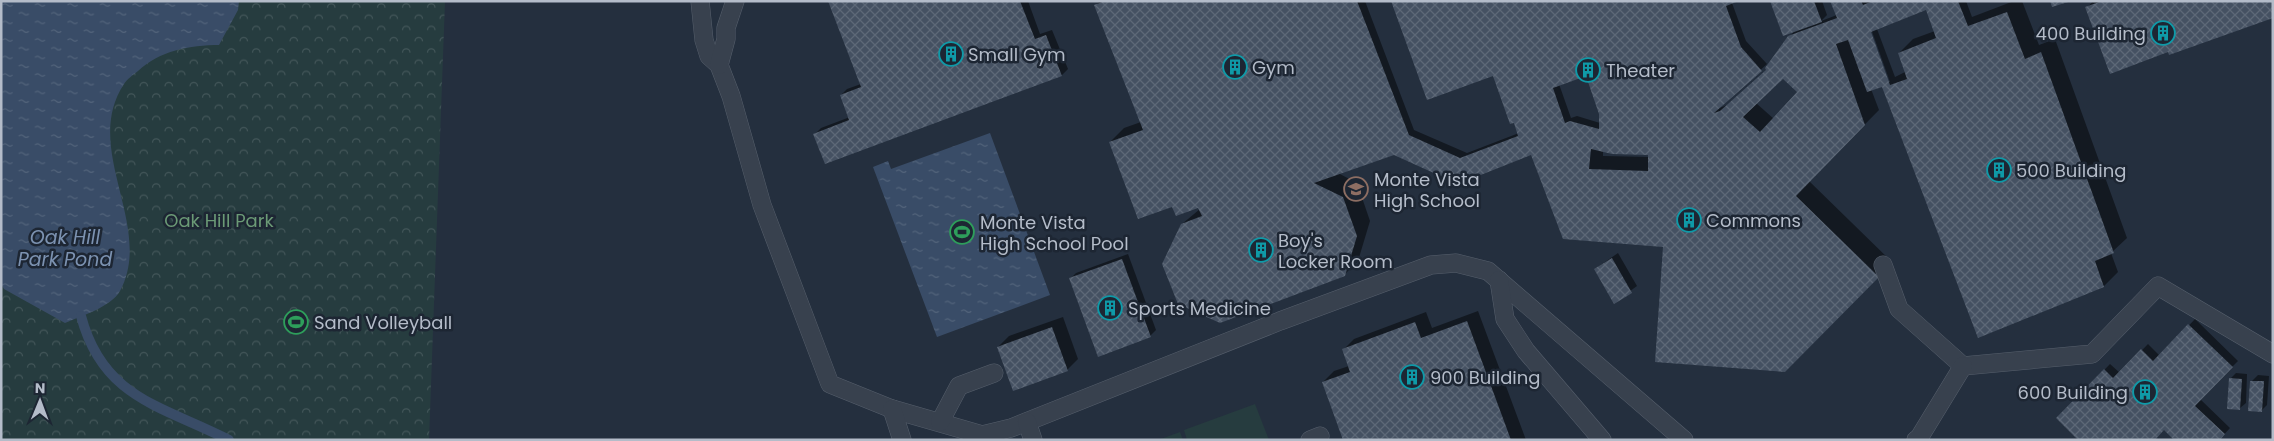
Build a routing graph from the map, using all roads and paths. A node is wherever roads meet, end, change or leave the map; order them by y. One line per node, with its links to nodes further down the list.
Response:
1 (700, 1): 3 (lane)
2 (735, 1): 3 (lane)
3 (719, 65): 9 (lane)
4 (1883, 265): 7 (lane)
5 (1499, 280): 11 (lane); 14 (lane); 15 (lane)
6 (2273, 354): 7 (lane)
7 (1963, 366): 16 (lane)
8 (994, 373): 10 (lane)
9 (892, 409): 10 (lane); 12 (lane)
10 (940, 422): 11 (lane)
11 (1027, 422): 13 (lane)
12 (902, 440)
13 (1033, 440)
14 (1602, 440)
15 (1684, 440)
16 (1916, 440)

